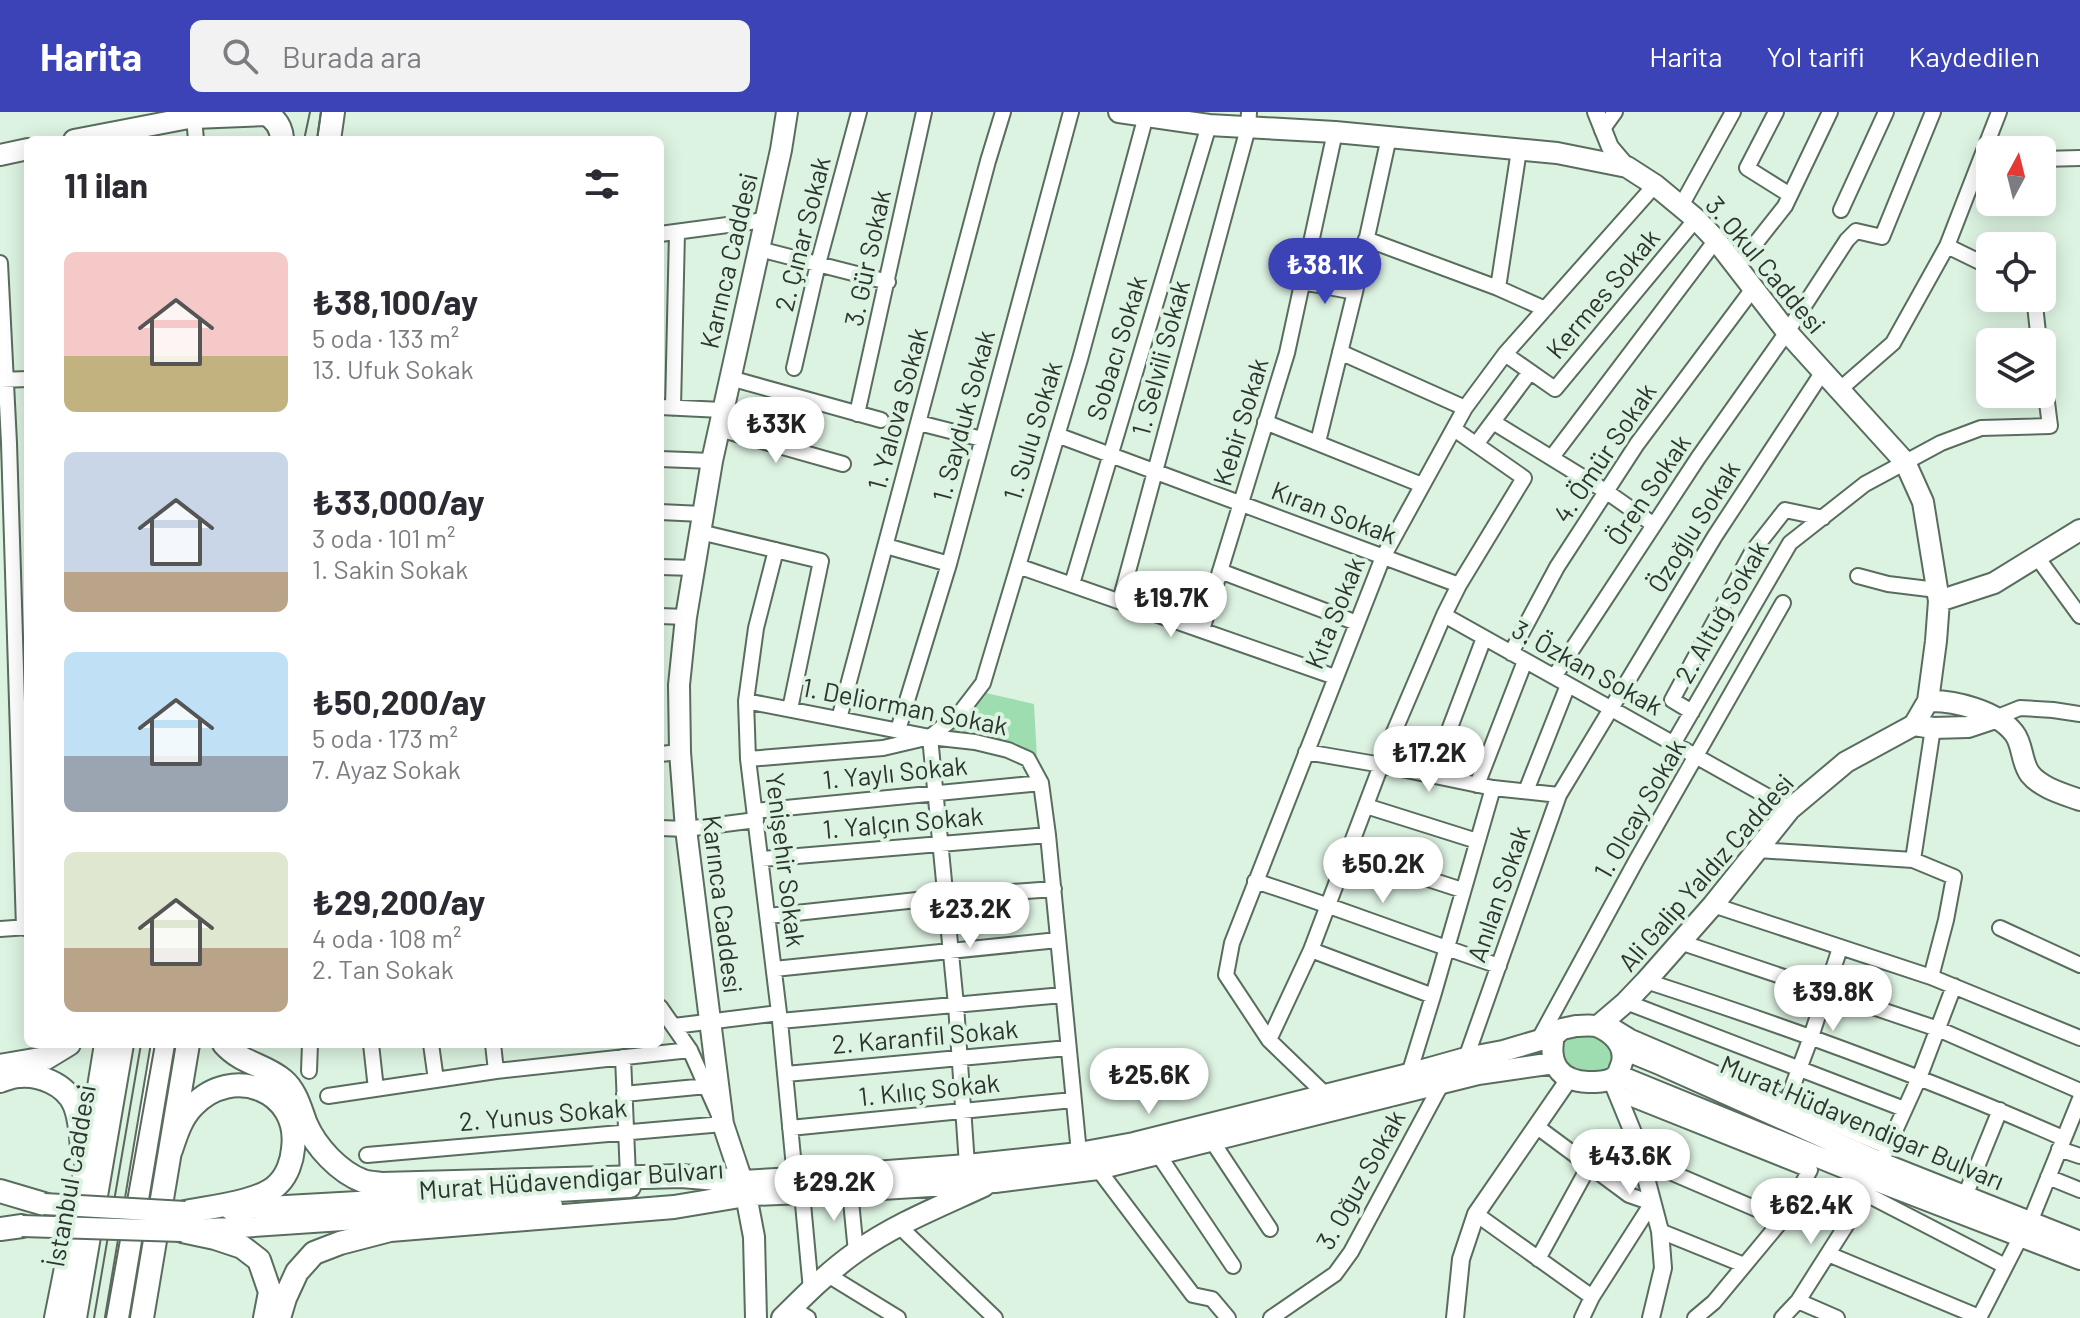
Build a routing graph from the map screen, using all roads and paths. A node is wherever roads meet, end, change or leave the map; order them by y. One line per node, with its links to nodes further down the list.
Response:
1 (288, 112): 27 (highway)
2 (333, 112): 28 (highway)
3 (787, 112): 42 (main road, Karınca Caddesi)
4 (859, 112): 51 (street, 2. Çınar Sokak)
5 (924, 112): 53 (street, 3. Gür Sokak)
6 (1003, 112): 79 (street, 1. Yalova Sokak)
7 (1071, 112): 82 (street, 1. Sayduk Sokak)
8 (1119, 112): 18 (main road, 3. Okul Caddesi)
9 (1596, 112): 21 (street)
10 (1615, 112): 21 (street)
11 (1733, 112): 41 (street)
12 (1776, 112): 39 (street)
13 (1830, 112): 39 (street)
14 (1886, 112): 40 (street)
15 (1933, 112): 60 (street, Ören Sokak)
16 (1999, 112): 29 (street)
17 (204, 114): 23 (main road); 25 (street); 26 (highway)
18 (1146, 114): 20 (main road, 3. Okul Caddesi); 81 (street, 1. Sulu Sokak)
19 (1248, 120): 20 (main road, 3. Okul Caddesi); 22 (main road, 3. Okul Caddesi); 93 (street, 1. Selvili Sokak)
20 (1209, 125): 87 (street, Sobacı Sokak)
21 (1602, 130): 36 (street)
22 (1335, 132): 30 (main road, 3. Okul Caddesi); 54 (street, Kebir Sokak)
23 (137, 134): 24 (main road)
24 (116, 136)
25 (197, 136)
26 (281, 136)
27 (283, 136)
28 (330, 136)
29 (1992, 136)
30 (1389, 137): 32 (main road, 3. Okul Caddesi); 45 (street)
31 (24, 150): 33 (main road)
32 (1519, 150): 36 (main road, 3. Okul Caddesi); 55 (street)
33 (0, 155)
34 (2080, 158): 35 (street)
35 (2056, 159)
36 (1627, 167): 38 (main road, 3. Okul Caddesi)
37 (1976, 177): 47 (street)
38 (1655, 185): 41 (main road, 3. Okul Caddesi); 58 (street, Kıta Sokak)
39 (1790, 195): 52 (street)
40 (1841, 210)
41 (1688, 212): 46 (main road, 3. Okul Caddesi); 64 (street, Kermes Sokak)
42 (765, 220): 43 (street); 48 (main road, Karınca Caddesi)
43 (677, 232): 44 (street); 71 (street)
44 (664, 234)
45 (1366, 239): 55 (street); 57 (street)
46 (1716, 240): 52 (main road, 3. Okul Caddesi); 88 (street)
47 (1947, 246): 49 (street); 69 (street)
48 (759, 249): 51 (street); 66 (main road, Karınca Caddesi)
49 (1976, 260)
50 (0, 263): 59 (street)
51 (818, 264): 53 (street); 63 (street, 2. Çınar Sokak)
52 (1736, 268): 56 (main road, 3. Okul Caddesi)
53 (888, 282): 74 (street, 3. Gür Sokak)
54 (1302, 282): 57 (street); 77 (street, Kebir Sokak)
55 (1498, 288): 58 (street)
56 (1752, 290): 60 (main road, 3. Okul Caddesi); 95 (street, 4. Ömür Sokak)
57 (1355, 292): 61 (street)
58 (1545, 309): 62 (street, Kıta Sokak)
59 (1, 318): 68 (street)
60 (1787, 332): 65 (main road, 3. Okul Caddesi); 100 (street, Ören Sokak)
61 (1340, 352): 72 (street); 83 (street)
62 (1505, 354): 64 (street, Kermes Sokak); 72 (street, Kıta Sokak)
63 (794, 368)
64 (1530, 372): 78 (street)
65 (1822, 373): 69 (main road, 3. Okul Caddesi); 133 (street, Özoğlu Sokak)
66 (730, 378): 70 (street); 75 (main road, Karınca Caddesi)
67 (24, 379): 68 (street)
68 (3, 380): 84 (street)
69 (1838, 391): 91 (main road, 3. Okul Caddesi)
70 (788, 395): 74 (street); 86 (street)
71 (667, 408): 75 (street)
72 (1465, 408): 80 (street, Kıta Sokak)
73 (2048, 408): 91 (street, 2. Altuğ Sokak)
74 (857, 414): 76 (street)
75 (720, 420): 86 (street); 90 (main road, Karınca Caddesi)
76 (881, 420)
77 (1265, 422): 83 (street); 96 (street, Kebir Sokak)
78 (1493, 422): 85 (street); 88 (street)
79 (919, 423): 82 (street); 102 (street, 1. Yalova Sokak)
80 (1454, 429): 85 (street); 94 (street, Kıta Sokak)
81 (1057, 435): 87 (street, Kıran Sokak); 108 (street, 1. Sulu Sokak)
82 (982, 439): 107 (street, 1. Sayduk Sokak)
83 (1318, 442): 94 (street)
84 (4, 443): 104 (street)
85 (1477, 443): 114 (street)
86 (774, 445): 92 (street)
87 (1110, 455): 93 (street, Kıran Sokak); 113 (street, Sobacı Sokak)
88 (1552, 457): 95 (street)
89 (664, 459): 90 (street)
90 (712, 461): 99 (main road, Karınca Caddesi)
91 (1905, 462): 98 (street, 2. Altuğ Sokak); 115 (main road, 3. Okul Caddesi)
92 (843, 464)
93 (1155, 471): 96 (street, Kıran Sokak); 116 (street, 1. Selvili Sokak)
94 (1422, 485): 105 (street, Kıta Sokak)
95 (1607, 492): 100 (street); 125 (street, 4. Ömür Sokak)
96 (1241, 503): 105 (street, Kıran Sokak); 111 (street, Kebir Sokak)
97 (664, 513): 99 (street)
98 (1823, 518): 135 (street, 2. Altuğ Sokak); 135 (street)
99 (701, 523): 103 (street); 110 (main road, Karınca Caddesi)
100 (1654, 525): 129 (street, Ören Sokak)
101 (2079, 531): 106 (main road)
102 (886, 546): 107 (street); 138 (street, 1. Yalova Sokak)
103 (776, 550): 131 (street, Yenişehir Sokak); 134 (street)
104 (6, 552): 127 (street)
105 (1383, 557): 114 (street, Kıran Sokak); 122 (street, Kıta Sokak)
106 (2037, 557): 115 (main road); 120 (street)
107 (949, 564): 140 (street, 1. Sayduk Sokak)
108 (1018, 566): 113 (street); 141 (street, 1. Sulu Sokak)
109 (664, 567): 110 (street)
110 (694, 568): 121 (main road, Karınca Caddesi)
111 (1220, 571): 122 (street); 123 (street, Kebir Sokak)
112 (1858, 576): 115 (street)
113 (1072, 584): 116 (street)
114 (1459, 585): 118 (street)
115 (1938, 595): 132 (main road, 3. Okul Caddesi)
116 (1120, 601): 123 (street)
117 (1783, 603): 145 (street, 1. Olcay Sokak)
118 (1444, 615): 124 (street, 3. Özkan Sokak); 147 (street)
119 (664, 616): 121 (street)
120 (2080, 616)
121 (686, 617): 144 (main road, Karınca Caddesi)
122 (1357, 623): 128 (street, Kıta Sokak)
123 (1202, 630): 128 (street)
124 (1484, 638): 125 (street, 3. Özkan Sokak); 148 (street)
125 (1511, 653): 126 (street, 3. Özkan Sokak)
126 (1525, 661): 129 (street, 3. Özkan Sokak); 150 (street)
127 (7, 668): 172 (street)
128 (1335, 677): 143 (street, Kıta Sokak)
129 (1554, 677): 130 (street, 3. Özkan Sokak)
130 (1568, 685): 133 (street, 3. Özkan Sokak); 152 (street)
131 (746, 701): 134 (street, 1. Deliorman Sokak); 146 (street, Yenişehir Sokak)
132 (1928, 701): 137 (main road); 139 (main road)
133 (1610, 708): 142 (street, 3. Özkan Sokak); 154 (street, Anılan Sokak)
134 (790, 709): 138 (street, 1. Deliorman Sokak)
135 (1692, 712): 142 (street, 2. Altuğ Sokak)
136 (2080, 714): 137 (street)
137 (1995, 718): 139 (main road); 155 (main road)
138 (839, 719): 140 (street, 1. Deliorman Sokak)
139 (1923, 726): 157 (main road, Ali Galip Yaldız Caddesi); 167 (street)
140 (898, 730): 141 (street, 1. Deliorman Sokak)
141 (930, 737): 146 (street); 149 (street, 1. Deliorman Sokak); 153 (street)
142 (1673, 744): 145 (street, 3. Özkan Sokak)
143 (1306, 752): 147 (street); 168 (street, Kıta Sokak)
144 (670, 753): 160 (main road, Karınca Caddesi)
145 (1697, 757): 157 (street, 3. Özkan Sokak); 203 (street, 1. Olcay Sokak)
146 (748, 759): 158 (street, Yenişehir Sokak)
147 (1382, 765): 148 (street); 156 (street)
148 (1432, 775): 150 (street)
149 (1041, 783): 153 (street, 1. Yaylı Sokak); 161 (street)
150 (1477, 785): 151 (street)
151 (1493, 788): 152 (street); 162 (street)
152 (1526, 791): 154 (street)
153 (935, 793): 158 (street, 1. Yaylı Sokak); 163 (street)
154 (1559, 795): 186 (street, Anılan Sokak)
155 (2080, 800)
156 (1366, 806): 162 (street); 165 (street)
157 (1790, 809): 164 (main road, Ali Galip Yaldız Caddesi)
158 (755, 815): 160 (street, 1. Yaylı Sokak); 166 (street, Yenişehir Sokak)
159 (664, 828): 160 (street, 1. Yaylı Sokak)
160 (686, 829): 198 (main road, Karınca Caddesi)
161 (1048, 835): 163 (street, 1. Yalçın Sokak); 169 (street)
162 (1477, 841): 170 (street)
163 (940, 844): 166 (street, 1. Yalçın Sokak); 171 (street)
164 (1757, 850): 167 (street); 174 (main road, Ali Galip Yaldız Caddesi)
165 (1348, 853): 170 (street); 173 (street)
166 (761, 859): 175 (street, Yenişehir Sokak)
167 (1913, 860): 188 (street)
168 (1255, 881): 173 (street); 205 (street, Kıta Sokak)
169 (1054, 889): 171 (street); 179 (street)
170 (1462, 890): 182 (street)
171 (945, 897): 175 (street); 183 (street)
172 (24, 901)
173 (1328, 904): 182 (street); 184 (street)
174 (1713, 905): 180 (main road, Ali Galip Yaldız Caddesi); 181 (street)
175 (768, 916): 187 (street, Yenişehir Sokak)
176 (24, 928): 178 (street)
177 (2000, 928): 185 (street)
178 (0, 929)
179 (1058, 940): 183 (street); 192 (street)
180 (1680, 942): 189 (main road, Ali Galip Yaldız Caddesi); 191 (street)
181 (1840, 948): 188 (street); 191 (street)
182 (1447, 949): 186 (street); 193 (street)
183 (951, 950): 187 (street); 195 (street)
184 (1311, 950): 193 (street); 205 (street)
185 (2080, 965)
186 (1499, 966): 221 (street, Anılan Sokak)
187 (774, 969): 197 (street, Yenişehir Sokak)
188 (1931, 977): 190 (street)
189 (1646, 981): 194 (main road, Ali Galip Yaldız Caddesi); 202 (street)
190 (1954, 986): 201 (street); 204 (street)
191 (1827, 991): 201 (street); 202 (street)
192 (1063, 995): 195 (street); 216 (street)
193 (1433, 996): 228 (street)
194 (1626, 1002): 199 (main road, Ali Galip Yaldız Caddesi); 224 (street)
195 (956, 1005): 197 (street); 220 (street)
196 (664, 1012): 200 (street)
197 (780, 1017): 198 (street); 227 (street, Yenişehir Sokak)
198 (711, 1021): 200 (street); 246 (main road, Karınca Caddesi)
199 (1602, 1023): 203 (main road); 217 (main road); 242 (street)
200 (674, 1026): 218 (street)
201 (1938, 1029): 229 (street); 240 (street)
202 (1811, 1037): 224 (street); 229 (street)
203 (1546, 1038): 221 (main road, Murat Hüdavendigar Bulvarı); 222 (main road)
204 (2080, 1038)
205 (1269, 1040): 238 (street, Kıta Sokak)
206 (62, 1048): 223 (highway)
207 (105, 1048): 262 (highway)
208 (121, 1048): 303 (highway, İstanbul Caddesi)
209 (162, 1048): 304 (highway)
210 (187, 1048): 252 (highway)
211 (227, 1048): 263 (highway)
212 (310, 1048): 225 (street)
213 (371, 1048): 236 (street)
214 (432, 1048): 231 (street)
215 (493, 1048): 226 (street)
216 (1068, 1048): 220 (street, 2. Karanfil Sokak); 241 (street)
217 (1623, 1049): 233 (main road); 261 (main road, Murat Hüdavendigar Bulvarı)
218 (690, 1050): 219 (street); 235 (street)
219 (623, 1057): 226 (street); 237 (street)
220 (960, 1057): 227 (street, 2. Karanfil Sokak); 244 (street)
221 (1466, 1058): 228 (main road, Murat Hüdavendigar Bulvarı)
222 (1554, 1063): 230 (main road); 234 (main road, Murat Hüdavendigar Bulvarı)
223 (0, 1066)
224 (1800, 1069): 242 (street); 243 (street)
225 (309, 1071)
226 (496, 1071): 231 (street)
227 (786, 1074): 248 (street, Yenişehir Sokak)
228 (1409, 1074): 238 (main road, Murat Hüdavendigar Bulvarı)
229 (1919, 1078): 243 (street); 245 (street)
230 (1569, 1079): 233 (main road); 247 (street)
231 (436, 1080): 236 (street)
232 (0, 1081): 262 (highway)
233 (1615, 1082): 257 (street); 261 (main road, Murat Hüdavendigar Bulvarı); 277 (street)
234 (1442, 1083): 250 (main road, Murat Hüdavendigar Bulvarı); 299 (street, 3. Oğuz Sokak)
235 (707, 1086): 237 (street); 246 (street)
236 (376, 1089): 239 (street)
237 (624, 1094): 249 (street)
238 (1325, 1094): 253 (main road, Murat Hüdavendigar Bulvarı)
239 (328, 1096)
240 (2080, 1099): 251 (street)
241 (1073, 1100): 244 (street, 1. Kılıç Sokak); 253 (street)
242 (1786, 1104): 261 (street)
243 (1904, 1109): 261 (street)
244 (964, 1110): 248 (street, 1. Kılıç Sokak); 258 (street)
245 (2000, 1110): 251 (street); 271 (street)
246 (723, 1124): 249 (street, 2. Yunus Sokak); 267 (main road, Karınca Caddesi)
247 (1536, 1126): 259 (street); 275 (street)
248 (790, 1128): 266 (street, Yenişehir Sokak)
249 (626, 1132): 255 (street, 2. Yunus Sokak); 263 (street)
250 (1212, 1141): 254 (main road, Murat Hüdavendigar Bulvarı); 281 (street)
251 (2061, 1144): 256 (street); 264 (street)
252 (171, 1150): 278 (highway); 289 (highway)
253 (1079, 1153): 258 (main road, Murat Hüdavendigar Bulvarı); 260 (street)
254 (1158, 1154): 260 (main road, Murat Hüdavendigar Bulvarı); 291 (street)
255 (367, 1155)
256 (2080, 1156)
257 (1642, 1160): 273 (street); 277 (street)
258 (967, 1165): 266 (main road, Murat Hüdavendigar Bulvarı)
259 (1589, 1166): 273 (street); 287 (street)
260 (1098, 1169): 265 (main road, Murat Hüdavendigar Bulvarı); 312 (street)
261 (1877, 1171): 271 (main road, Murat Hüdavendigar Bulvarı); 282 (main road, Murat Hüdavendigar Bulvarı); 286 (street); 292 (street)
262 (85, 1173): 295 (highway)
263 (628, 1177): 267 (highway)
264 (2048, 1177): 268 (street); 282 (street)
265 (995, 1182): 270 (main road, Murat Hüdavendigar Bulvarı); 280 (main road)
266 (799, 1186): 267 (main road, Murat Hüdavendigar Bulvarı); 270 (main road, Murat Hüdavendigar Bulvarı); 294 (street, Yenişehir Sokak)
267 (744, 1188): 278 (main road, Murat Hüdavendigar Bulvarı); 308 (highway); 309 (main road, Karınca Caddesi)
268 (2080, 1190)
269 (0, 1191): 274 (highway)
270 (850, 1191): 285 (street)
271 (1965, 1196): 282 (main road, Murat Hüdavendigar Bulvarı)
272 (0, 1203): 274 (main road)
273 (1652, 1203): 283 (street); 296 (street)
274 (44, 1204): 276 (main road, bridge)
275 (1476, 1214): 287 (street); 313 (street)
276 (107, 1218): 278 (main road, Murat Hüdavendigar Bulvarı, bridge); 279 (main road, bridge)
277 (1782, 1220): 290 (street)
278 (184, 1221): 307 (highway)
279 (7, 1226)
280 (899, 1226): 285 (main road); 311 (street)
281 (1270, 1229)
282 (2026, 1229): 284 (main road, Murat Hüdavendigar Bulvarı); 288 (main road, Murat Hüdavendigar Bulvarı); 292 (street)
283 (1660, 1231): 290 (street); 315 (street)
284 (2080, 1242)
285 (856, 1252): 293 (main road)
286 (1828, 1254): 297 (street); 300 (street)
287 (1538, 1259): 296 (street)
288 (2080, 1259)
289 (151, 1265): 305 (highway); 306 (highway)
290 (1744, 1265): 316 (street)
291 (1233, 1266)
292 (2005, 1266): 300 (street)
293 (828, 1275): 294 (main road); 310 (street)
294 (811, 1290): 298 (main road)
295 (60, 1293): 301 (highway); 302 (highway)
296 (1592, 1297): 314 (street)
297 (1798, 1301): 317 (street); 318 (street)
298 (794, 1315)
299 (1275, 1317)
300 (1979, 1317)
301 (43, 1318)
302 (56, 1318)
303 (75, 1318)
304 (117, 1318)
305 (142, 1318)
306 (154, 1318)
307 (265, 1318)
308 (279, 1318)
309 (756, 1318)
310 (898, 1318)
311 (995, 1318)
312 (1228, 1318)
313 (1455, 1318)
314 (1582, 1318)
315 (1651, 1318)
316 (1695, 1318)
317 (1782, 1318)
318 (1837, 1318)

